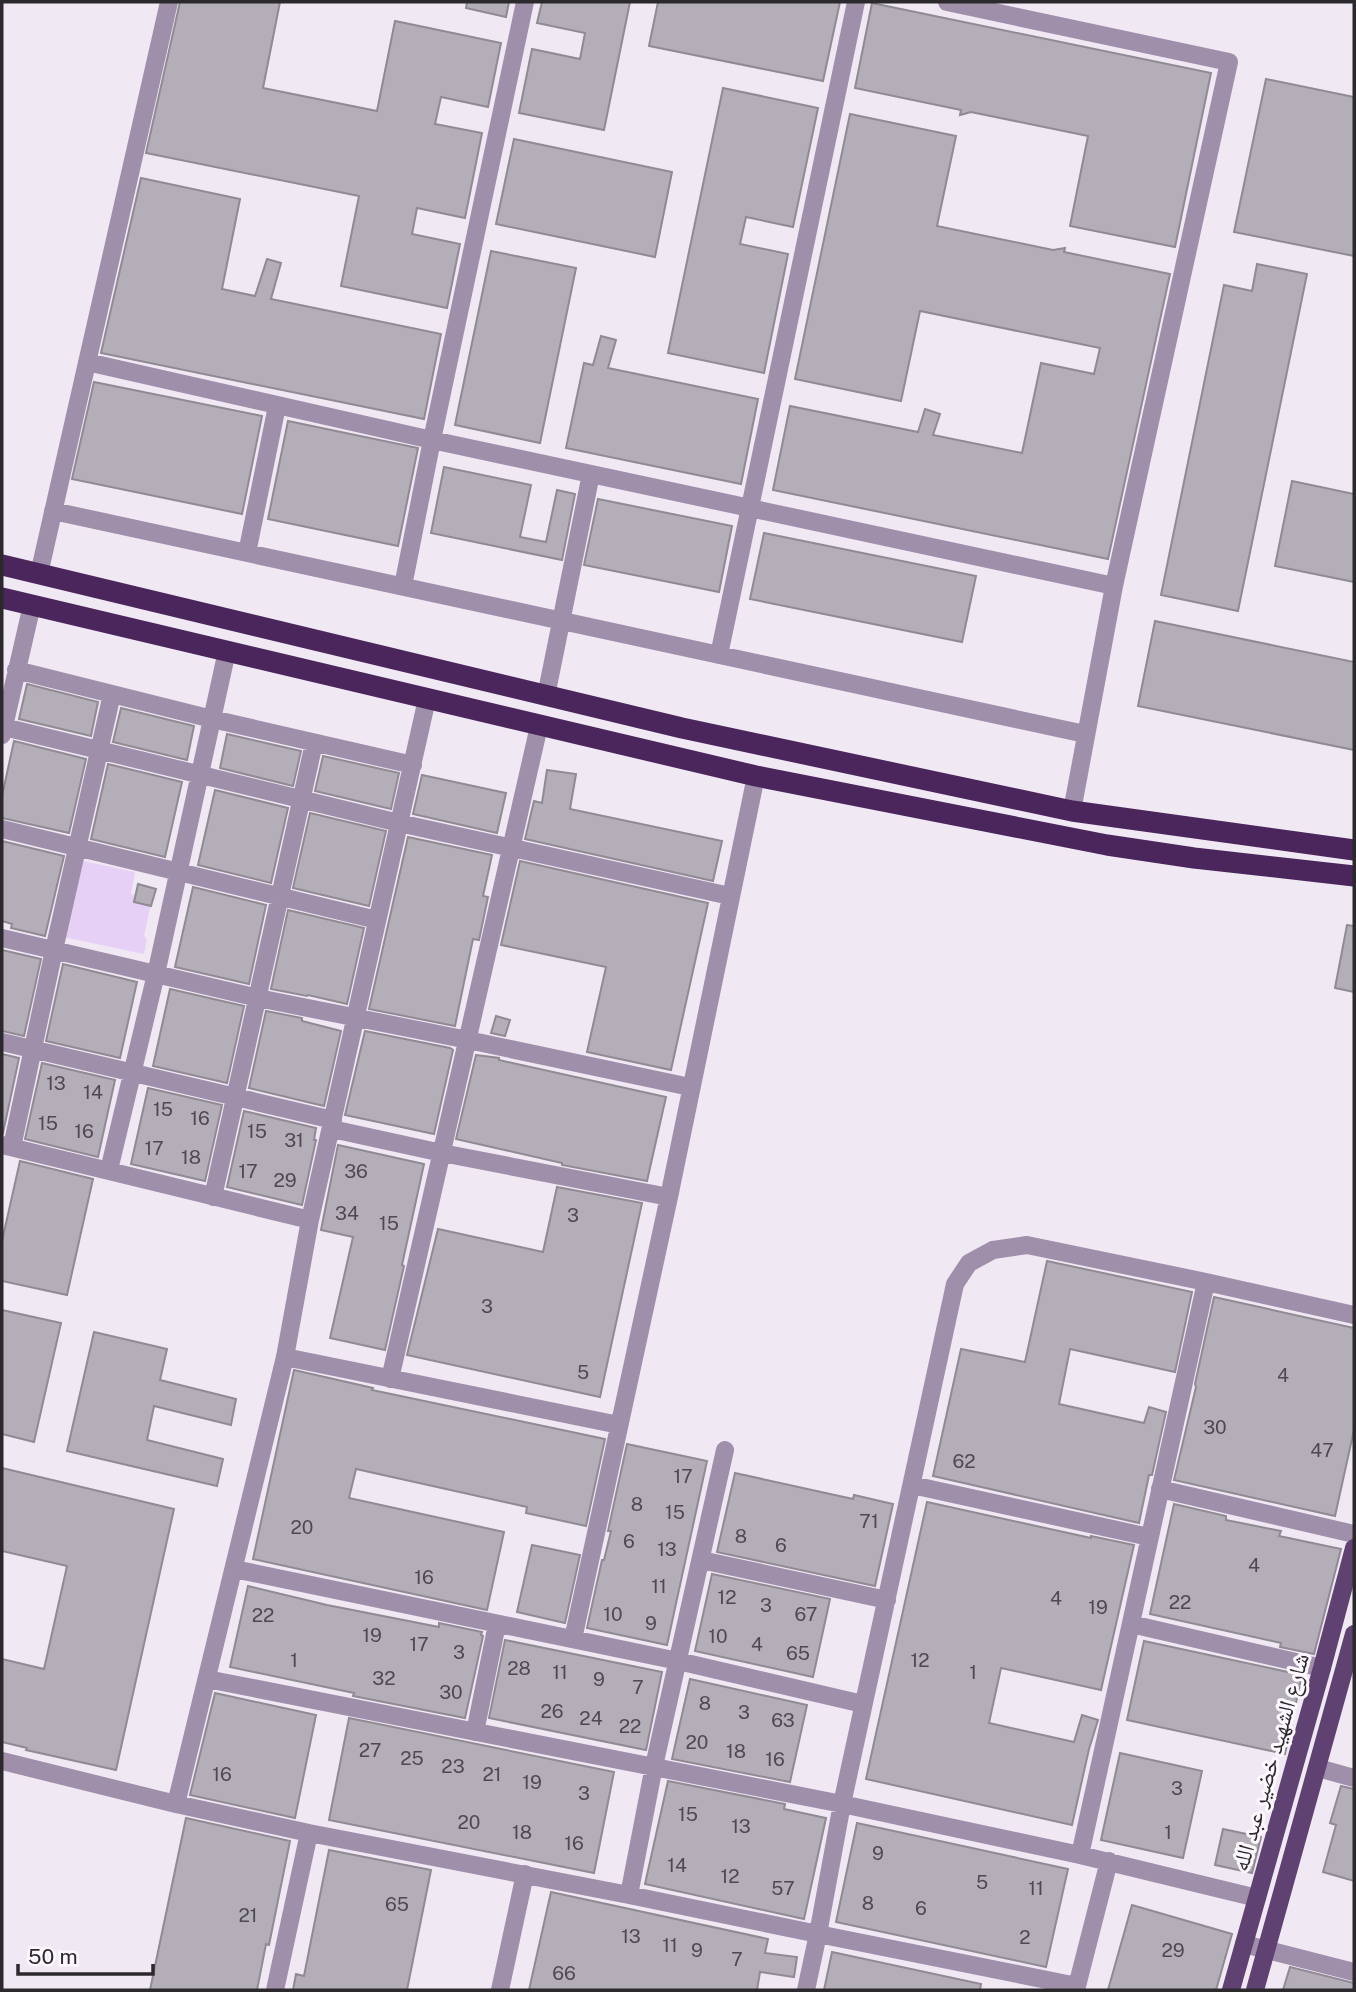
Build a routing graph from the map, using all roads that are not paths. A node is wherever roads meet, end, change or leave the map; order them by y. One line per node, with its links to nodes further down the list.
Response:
1 (169, 2): 5 (street)
2 (525, 2): 7 (street)
3 (856, 2): 9 (street)
4 (947, 2): 15 (street)
5 (87, 362): 6 (street); 10 (street)
6 (277, 406): 7 (street); 11 (street)
7 (432, 440): 8 (street); 14 (street)
8 (591, 474): 9 (street); 18 (street)
9 (749, 509): 15 (street); 20 (street)
10 (53, 511): 11 (street); 13 (street)
11 (247, 553): 14 (street)
12 (2, 565): 13 (highway)
13 (39, 573): 23 (highway)
14 (403, 586): 18 (street)
15 (1114, 586): 28 (street)
16 (2, 598): 17 (highway)
17 (32, 605): 19 (highway); 21 (street)
18 (562, 621): 20 (street); 23 (street)
19 (227, 651): 24 (highway); 25 (street)
20 (719, 655): 28 (street)
21 (16, 670): 22 (street); 27 (street)
22 (112, 694): 25 (street); 30 (street)
23 (546, 696): 35 (highway)
24 (427, 699): 26 (highway); 31 (street)
25 (212, 719): 29 (street); 32 (street)
26 (539, 726): 33 (highway); 39 (street)
27 (3, 731): 30 (street)
28 (1085, 734): 35 (street)
29 (314, 743): 31 (street); 34 (street)
30 (99, 750): 32 (street); 38 (street)
31 (413, 765): 36 (street)
32 (199, 774): 34 (street); 41 (street)
33 (756, 776): 42 (highway); 44 (street)
34 (301, 799): 36 (street); 43 (street)
35 (1072, 811): 40 (highway)
36 (399, 823): 39 (street); 45 (street)
37 (2, 829): 38 (street)
38 (77, 847): 41 (street); 47 (street)
39 (511, 848): 44 (street); 51 (street)
40 (1354, 850)
41 (177, 871): 43 (street); 48 (street)
42 (1354, 876)
43 (280, 896): 45 (street); 49 (street)
44 (730, 896): 55 (street)
45 (377, 920): 50 (street)
46 (2, 937): 47 (street)
47 (54, 950): 48 (street); 53 (street)
48 (156, 974): 49 (street); 54 (street)
49 (258, 998): 50 (street); 56 (street)
50 (355, 1018): 51 (street); 57 (street)
51 (468, 1040): 55 (street); 59 (street)
52 (2, 1042): 53 (street)
53 (32, 1050): 54 (street); 58 (street)
54 (133, 1072): 56 (street); 60 (street)
55 (690, 1087): 62 (street)
56 (233, 1098): 57 (street); 61 (street)
57 (332, 1124): 59 (street); 63 (street)
58 (7, 1146): 60 (street)
59 (442, 1153): 62 (street); 67 (street)
60 (109, 1170): 61 (street)
61 (212, 1197): 63 (street)
62 (669, 1197): 68 (street)
63 (310, 1220): 66 (street)
64 (1206, 1282): 65 (street); 70 (street); 71 (street)
65 (1354, 1315)
66 (285, 1356): 67 (street); 76 (street)
67 (390, 1379): 68 (street)
68 (619, 1426): 81 (street)
69 (725, 1450): 75 (street)
70 (912, 1485): 73 (street); 77 (street)
71 (1160, 1489): 72 (street); 73 (street)
72 (1354, 1534)
73 (1149, 1537): 79 (street)
74 (1354, 1548): 83 (main road, شارع الشهيد خضير عبد الله)
75 (701, 1560): 77 (street); 82 (street)
76 (234, 1569): 78 (street); 84 (street)
77 (887, 1600): 85 (street)
78 (497, 1624): 81 (street); 86 (street)
79 (1131, 1624): 83 (street); 94 (street)
80 (1354, 1634): 89 (main road, شارع الشهيد خضير عبد الله)
81 (573, 1639): 82 (street)
82 (678, 1661): 85 (street); 88 (street)
83 (1322, 1668): 98 (main road, شارع الشهيد خضير عبد الله)
84 (207, 1678): 86 (street); 91 (street)
85 (863, 1704): 92 (street)
86 (475, 1732): 88 (street)
87 (2, 1761): 91 (street)
88 (654, 1766): 92 (street); 97 (street)
89 (1318, 1768): 90 (street); 101 (main road, شارع الشهيد خضير عبد الله)
90 (1354, 1778)
91 (176, 1804): 93 (street)
92 (842, 1804): 94 (street); 99 (street)
93 (309, 1833): 96 (street); 104 (street)
94 (1080, 1855): 95 (street)
95 (1109, 1861): 98 (street); 103 (street)
96 (525, 1874): 97 (street); 105 (street)
97 (629, 1895): 99 (street)
98 (1257, 1898): 100 (main road, شارع الشهيد خضير عبد الله)
99 (818, 1934): 103 (street); 106 (street)
100 (1244, 1944): 101 (street); 107 (main road, شارع الشهيد خضير عبد الله)
101 (1267, 1950): 102 (street); 108 (main road, شارع الشهيد خضير عبد الله)
102 (1354, 1972)
103 (1077, 1988)
104 (275, 1990)
105 (500, 1990)
106 (806, 1990)
107 (1231, 1990)
108 (1255, 1990)

